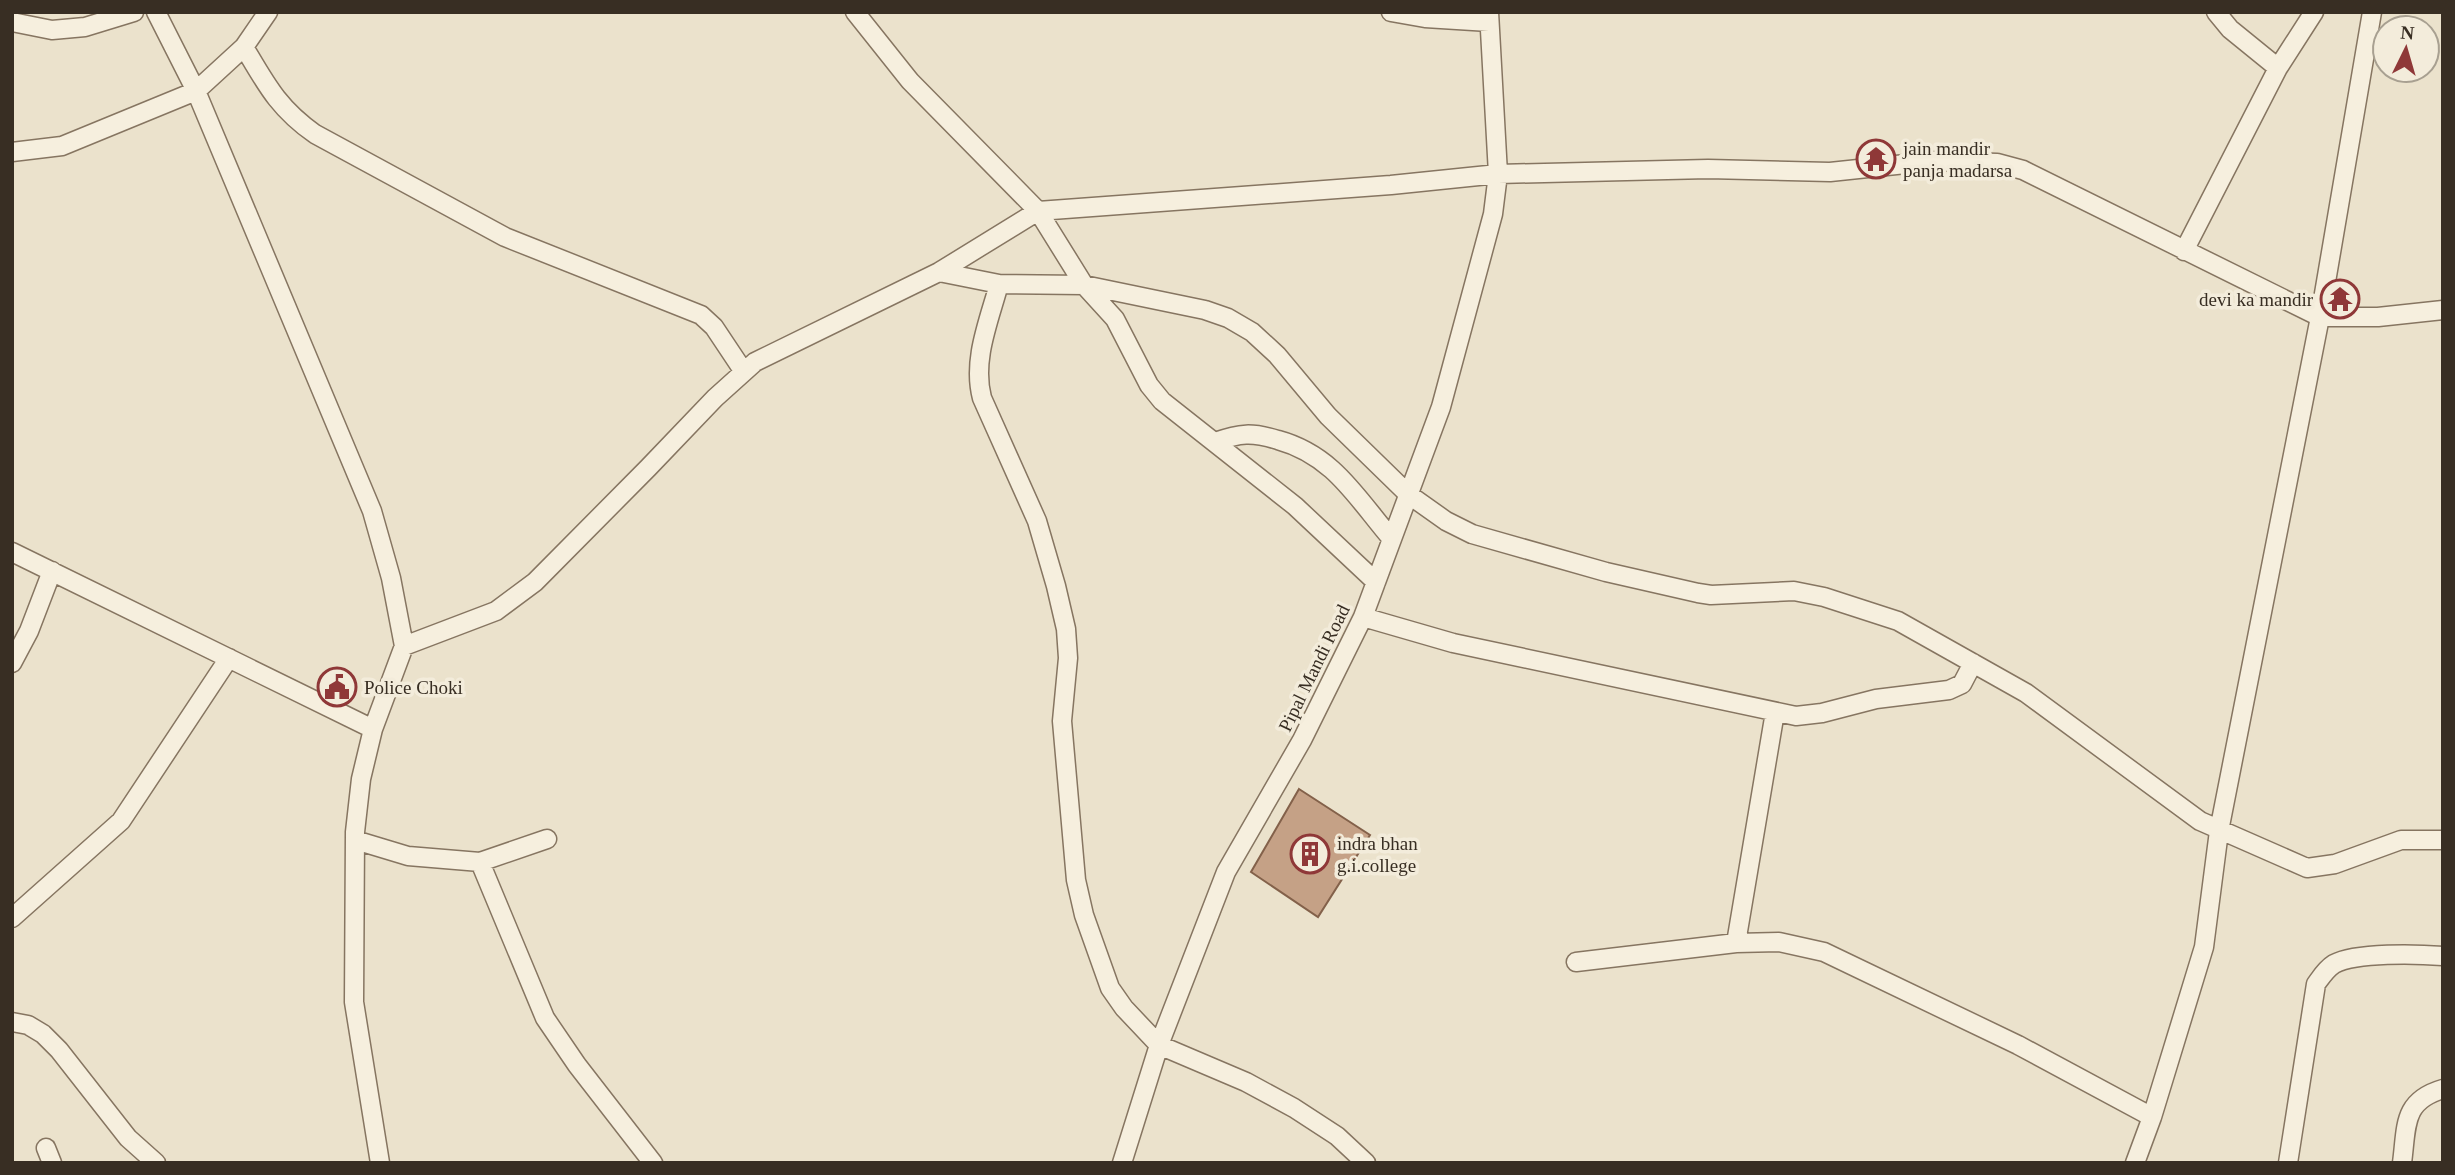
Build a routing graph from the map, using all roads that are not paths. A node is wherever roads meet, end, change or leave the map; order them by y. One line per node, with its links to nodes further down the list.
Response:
1 (134, 12): 10 (street)
2 (156, 12): 13 (street)
3 (268, 12): 11 (street)
4 (855, 12): 16 (street)
5 (1391, 12): 9 (street)
6 (2216, 12): 12 (street)
7 (2314, 12): 12 (street)
8 (2372, 12): 22 (street)
9 (1489, 17): 15 (street, Pipal Mandi Road)
10 (12, 22)
11 (244, 47): 13 (street); 23 (street)
12 (2278, 68): 17 (street)
13 (196, 91): 14 (street); 31 (street)
14 (12, 152)
15 (1498, 174): 16 (street); 17 (street); 25 (street, Pipal Mandi Road)
16 (1038, 211): 18 (street); 20 (street)
17 (2184, 251): 22 (street)
18 (939, 272): 19 (street); 23 (street)
19 (999, 284): 20 (street); 47 (street)
20 (1084, 285): 24 (street); 25 (street)
21 (2443, 310): 22 (street)
22 (2320, 317): 37 (street)
23 (744, 372): 31 (street)
24 (1215, 442): 26 (street); 29 (street)
25 (1408, 494): 26 (street, Pipal Mandi Road); 34 (street)
26 (1391, 538): 29 (street, Pipal Mandi Road)
27 (12, 552): 28 (street)
28 (52, 571): 32 (street); 33 (street)
29 (1376, 582): 30 (street, Pipal Mandi Road)
30 (1363, 617): 35 (street); 47 (street, Pipal Mandi Road)
31 (404, 646): 36 (street)
32 (229, 658): 36 (street); 42 (street)
33 (12, 663)
34 (1973, 663): 35 (street); 37 (street)
35 (1775, 712): 43 (street)
36 (373, 729): 40 (street)
37 (2219, 831): 39 (street); 49 (street)
38 (547, 839): 41 (street)
39 (2443, 839)
40 (355, 840): 41 (street); 51 (street)
41 (480, 862): 52 (street)
42 (12, 918)
43 (1736, 943): 45 (street); 49 (street)
44 (2443, 956): 56 (street)
45 (1576, 962)
46 (12, 1022): 50 (street)
47 (1159, 1045): 53 (street, Pipal Mandi Road); 54 (street)
48 (2443, 1089): 57 (street)
49 (2152, 1116): 55 (street)
50 (156, 1163)
51 (380, 1163)
52 (653, 1163)
53 (1122, 1163)
54 (1366, 1163)
55 (2134, 1163)
56 (2288, 1163)
57 (2402, 1163)

